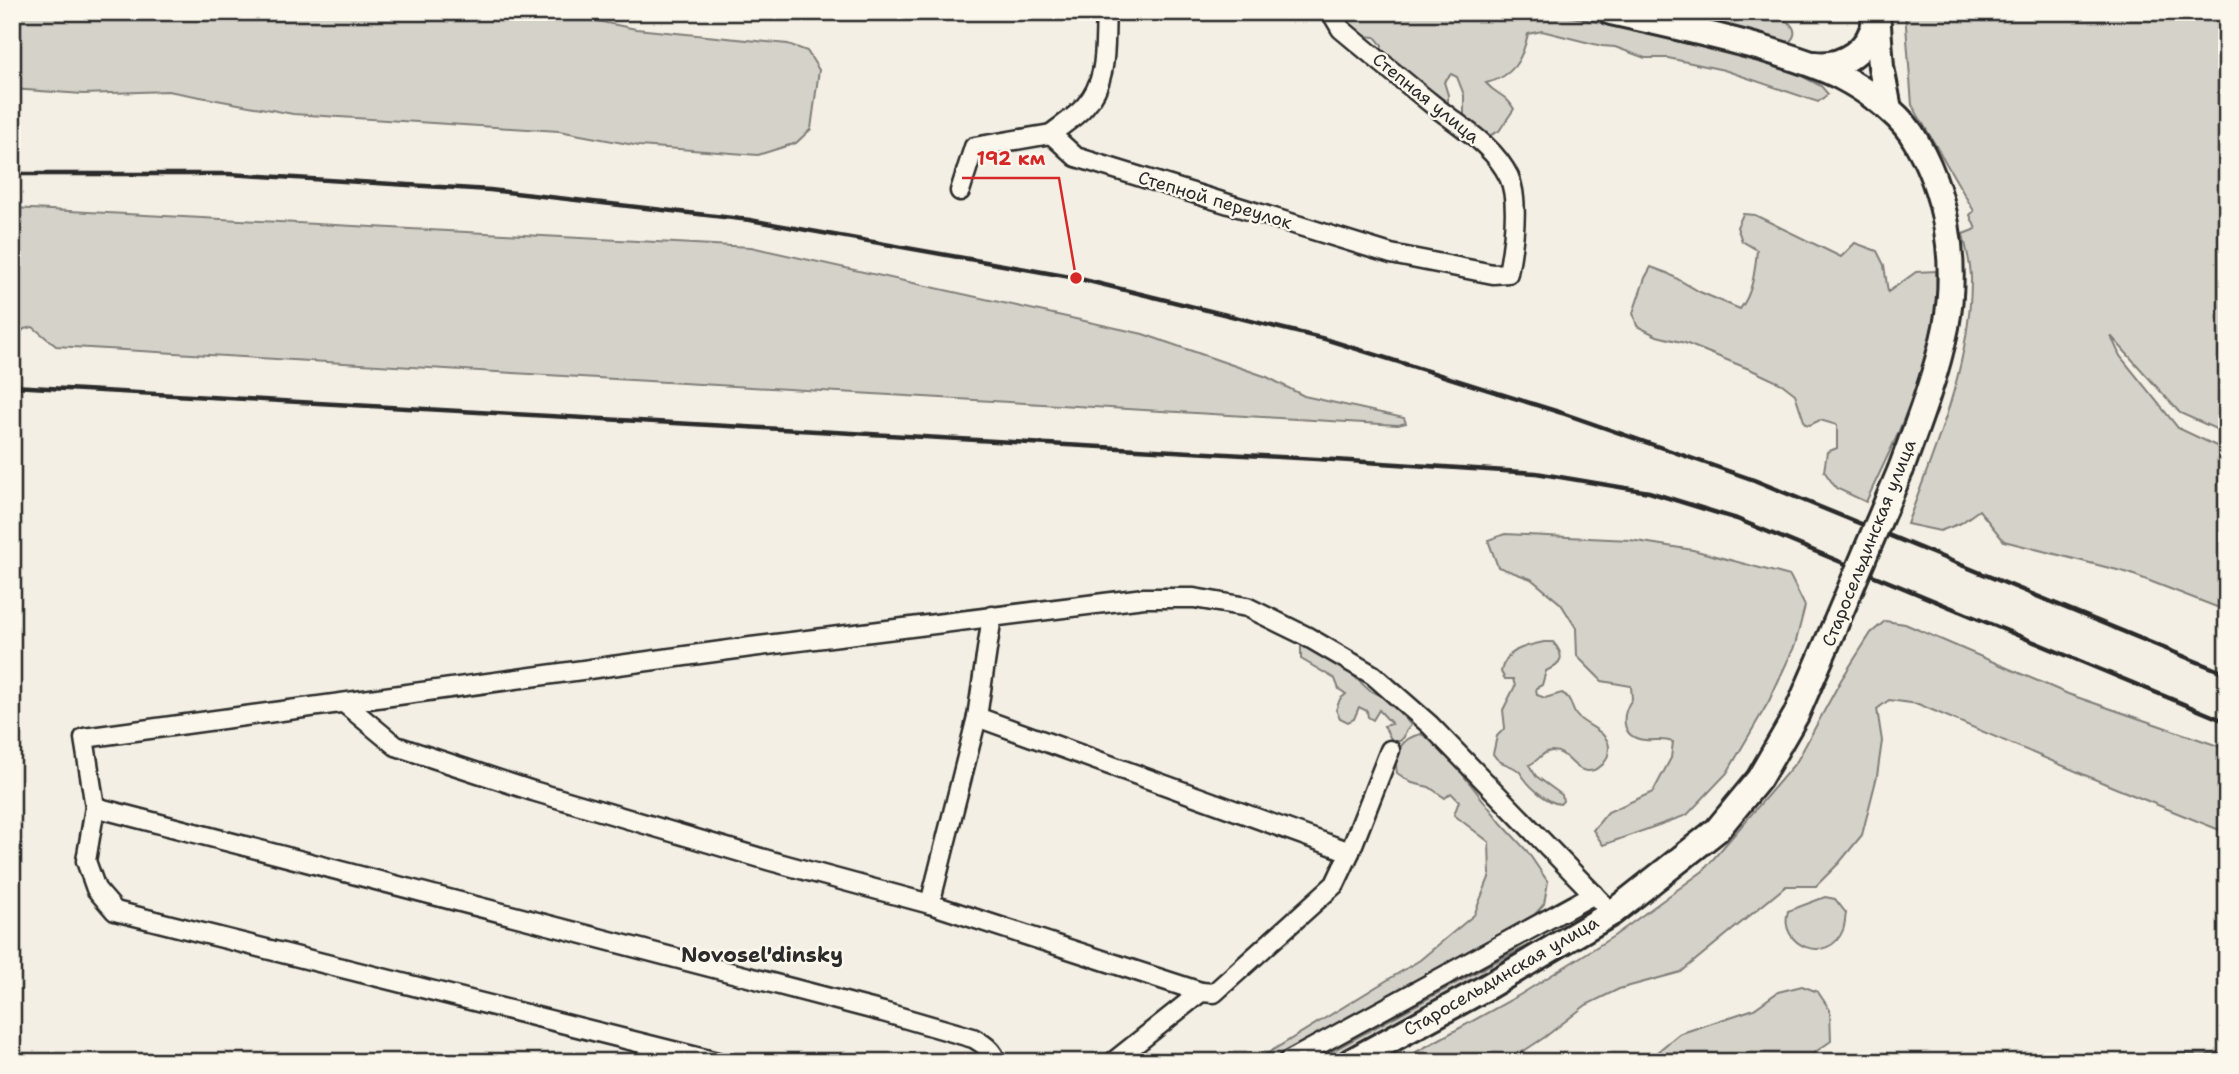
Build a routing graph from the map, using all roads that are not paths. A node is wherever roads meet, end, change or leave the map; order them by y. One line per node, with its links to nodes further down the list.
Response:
1 (1106, 12): 7 (street)
2 (1331, 12): 9 (street, Степная улица)
3 (1611, 12): 5 (main road, Старосельдинская улица)
4 (1876, 12): 5 (main road); 6 (main road)
5 (1809, 64): 6 (main road, Старосельдинская улица)
6 (1889, 109): 18 (main road, Старосельдинская улица, bridge)
7 (1051, 134): 8 (street); 9 (street, Степной переулок)
8 (960, 191)
9 (1508, 273)
10 (992, 617): 11 (street); 12 (street); 16 (street)
11 (344, 703): 14 (street); 17 (street)
12 (977, 717): 15 (street); 17 (street)
13 (1390, 750): 15 (street)
14 (95, 807): 20 (street); 21 (street)
15 (1350, 852): 19 (street)
16 (1594, 894): 18 (street); 23 (street)
17 (930, 904): 19 (street)
18 (1612, 913): 24 (main road, Старосельдинская улица)
19 (1201, 992): 22 (street)
20 (717, 1062)
21 (996, 1062)
22 (1113, 1062)
23 (1287, 1062)
24 (1350, 1062)

